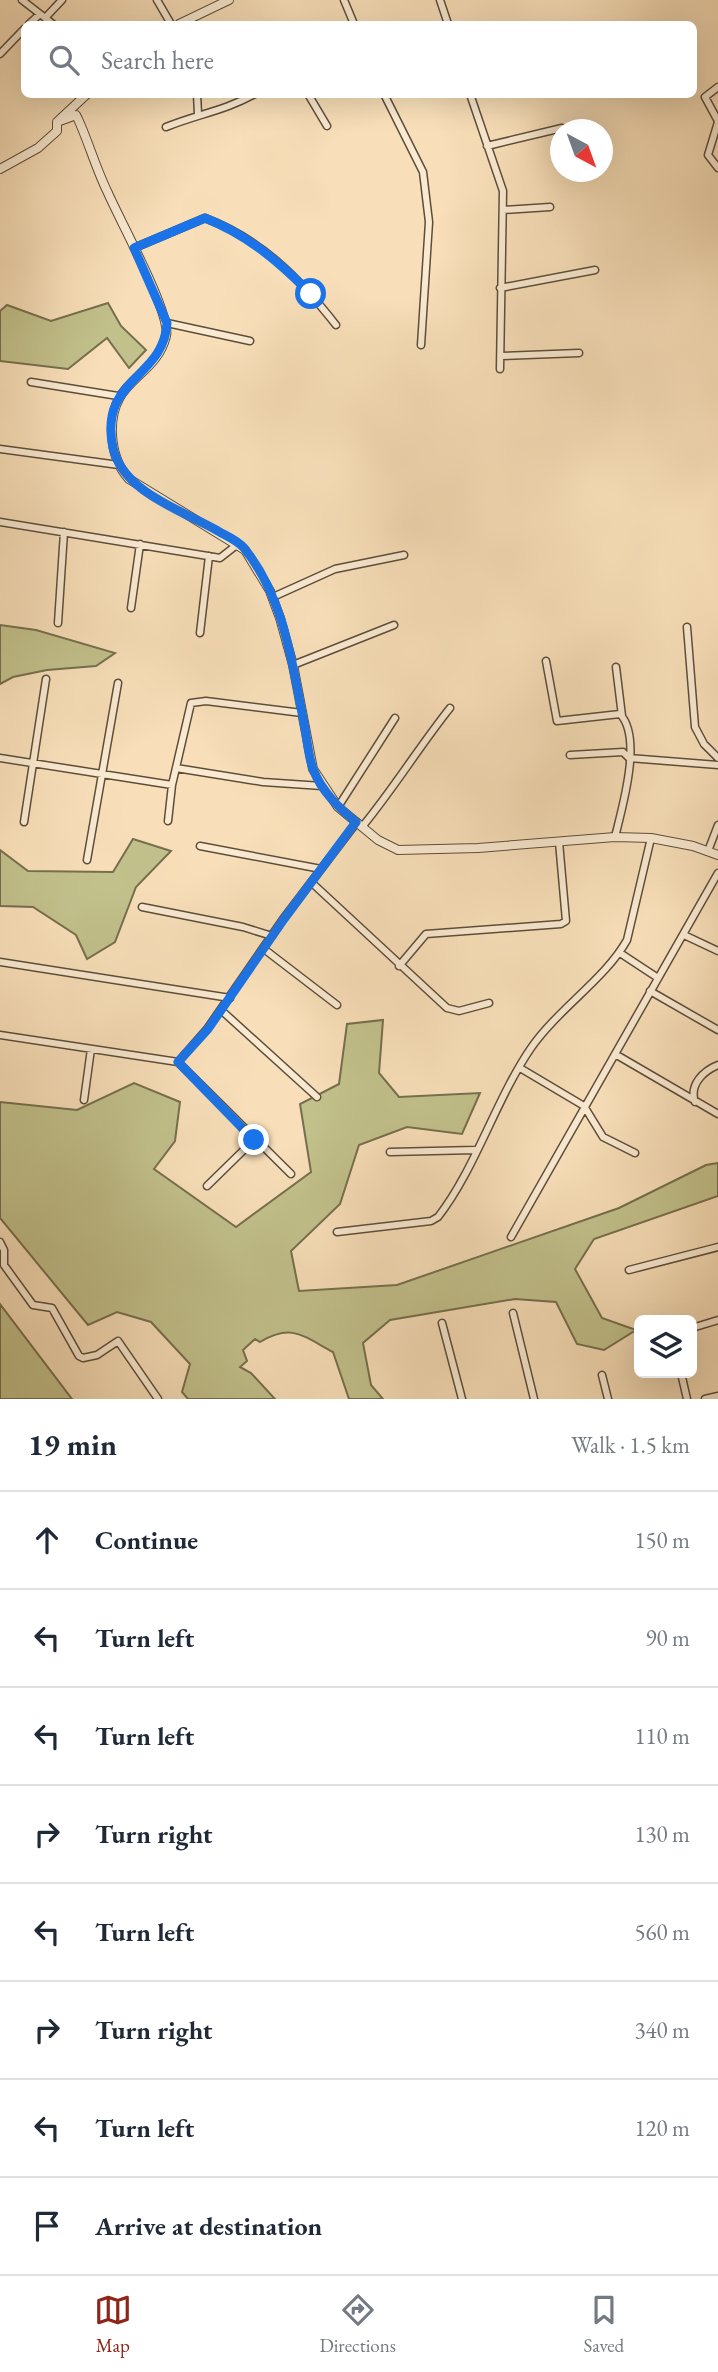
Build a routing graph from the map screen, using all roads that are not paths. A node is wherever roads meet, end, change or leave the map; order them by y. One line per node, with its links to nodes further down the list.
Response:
1 (22, 0): 7 (street)
2 (62, 0): 7 (street)
3 (157, 0): 10 (street)
4 (229, 0): 11 (street)
5 (344, 0): 12 (street)
6 (440, 0): 13 (street)
7 (43, 16): 8 (street); 9 (street)
8 (34, 21)
9 (49, 21)
10 (169, 21)
11 (189, 21)
12 (353, 21)
13 (447, 21)
14 (21, 32): 15 (street)
15 (0, 54)
16 (718, 87): 24 (street)
17 (83, 98): 25 (street)
18 (197, 98): 23 (street)
19 (248, 98): 23 (street)
20 (309, 98): 27 (street)
21 (386, 98): 40 (street)
22 (471, 98): 29 (street)
23 (198, 114): 26 (street)
24 (718, 121): 30 (street)
25 (57, 122): 31 (street); 34 (street)
26 (166, 127)
27 (327, 127)
28 (550, 131): 29 (street)
29 (487, 146): 33 (street)
30 (718, 168)
31 (0, 169)
32 (550, 208): 33 (street)
33 (503, 210): 36 (street)
34 (134, 248): 37 (street); 38 (street)
35 (595, 270): 36 (street)
36 (500, 288): 42 (street)
37 (167, 323): 39 (street); 45 (street)
38 (336, 325)
39 (250, 341)
40 (421, 345)
41 (579, 353): 42 (street)
42 (500, 356): 43 (street)
43 (500, 369)
44 (31, 382): 45 (street)
45 (118, 396): 47 (street)
46 (0, 449): 47 (street)
47 (119, 465): 50 (street)
48 (0, 522): 49 (street)
49 (64, 532): 51 (street); 56 (street)
50 (239, 543): 53 (street); 54 (street)
51 (140, 544): 53 (street); 55 (street)
52 (404, 555): 54 (street)
53 (209, 556): 59 (street)
54 (273, 597): 61 (street)
55 (131, 608)
56 (58, 623)
57 (394, 625): 61 (street)
58 (687, 627): 72 (street)
59 (200, 633)
60 (546, 661): 67 (street)
61 (293, 665): 66 (street)
62 (616, 667): 67 (street)
63 (46, 680): 73 (street)
64 (118, 683): 76 (street)
65 (450, 708): 82 (street)
66 (302, 713): 75 (street); 78 (street)
67 (622, 716): 71 (street)
68 (396, 718): 79 (street)
69 (570, 755): 71 (street)
70 (0, 758): 73 (street)
71 (629, 758): 74 (street); 84 (street)
72 (718, 758)
73 (33, 764): 76 (street); 81 (street)
74 (718, 765)
75 (176, 768): 77 (street); 78 (street)
76 (103, 776): 77 (street); 90 (street)
77 (172, 785): 80 (street)
78 (322, 786): 79 (street)
79 (338, 807): 82 (street)
80 (167, 821)
81 (24, 822)
82 (359, 825): 86 (street); 91 (street)
83 (718, 825): 88 (street)
84 (615, 837): 85 (street); 86 (street)
85 (651, 838): 88 (street); 99 (street)
86 (559, 842): 101 (street)
87 (200, 846): 91 (street)
88 (708, 850): 89 (street)
89 (718, 855)
90 (88, 860)
91 (321, 869): 93 (street)
92 (718, 873): 95 (street)
93 (311, 882): 96 (street); 101 (street)
94 (142, 907): 96 (street)
95 (684, 935): 98 (street); 102 (street)
96 (272, 936): 97 (street)
97 (264, 948): 104 (street); 106 (street)
98 (718, 951)
99 (620, 953): 102 (street); 114 (street)
100 (0, 962): 104 (street)
101 (398, 966): 105 (street)
102 (658, 978): 103 (street)
103 (650, 991): 108 (street); 111 (street)
104 (230, 999): 107 (street)
105 (489, 1003)
106 (337, 1005)
107 (221, 1010): 112 (street); 115 (street)
108 (718, 1030)
109 (0, 1035): 110 (street)
110 (91, 1049): 112 (street); 116 (street)
111 (615, 1054): 117 (street); 118 (street)
112 (178, 1062): 120 (street)
113 (718, 1065): 117 (street)
114 (520, 1068): 118 (street); 121 (street)
115 (317, 1097)
116 (84, 1100)
117 (695, 1102): 119 (street)
118 (584, 1106): 123 (street); 127 (street)
119 (718, 1115)
120 (254, 1140): 124 (street); 125 (street)
121 (475, 1150): 122 (street); 126 (street)
122 (390, 1152)
123 (635, 1153)
124 (291, 1174)
125 (207, 1186)
126 (337, 1232)
127 (511, 1237)
128 (0, 1242): 138 (street)
129 (718, 1247): 130 (street)
130 (629, 1270)
131 (513, 1313): 140 (street)
132 (718, 1320): 134 (street)
133 (442, 1323): 139 (street)
134 (697, 1326)
135 (602, 1375): 141 (street)
136 (682, 1378): 142 (street)
137 (718, 1396): 143 (street)
138 (158, 1399)
139 (462, 1399)
140 (534, 1399)
141 (608, 1399)
142 (687, 1399)
143 (705, 1399)

